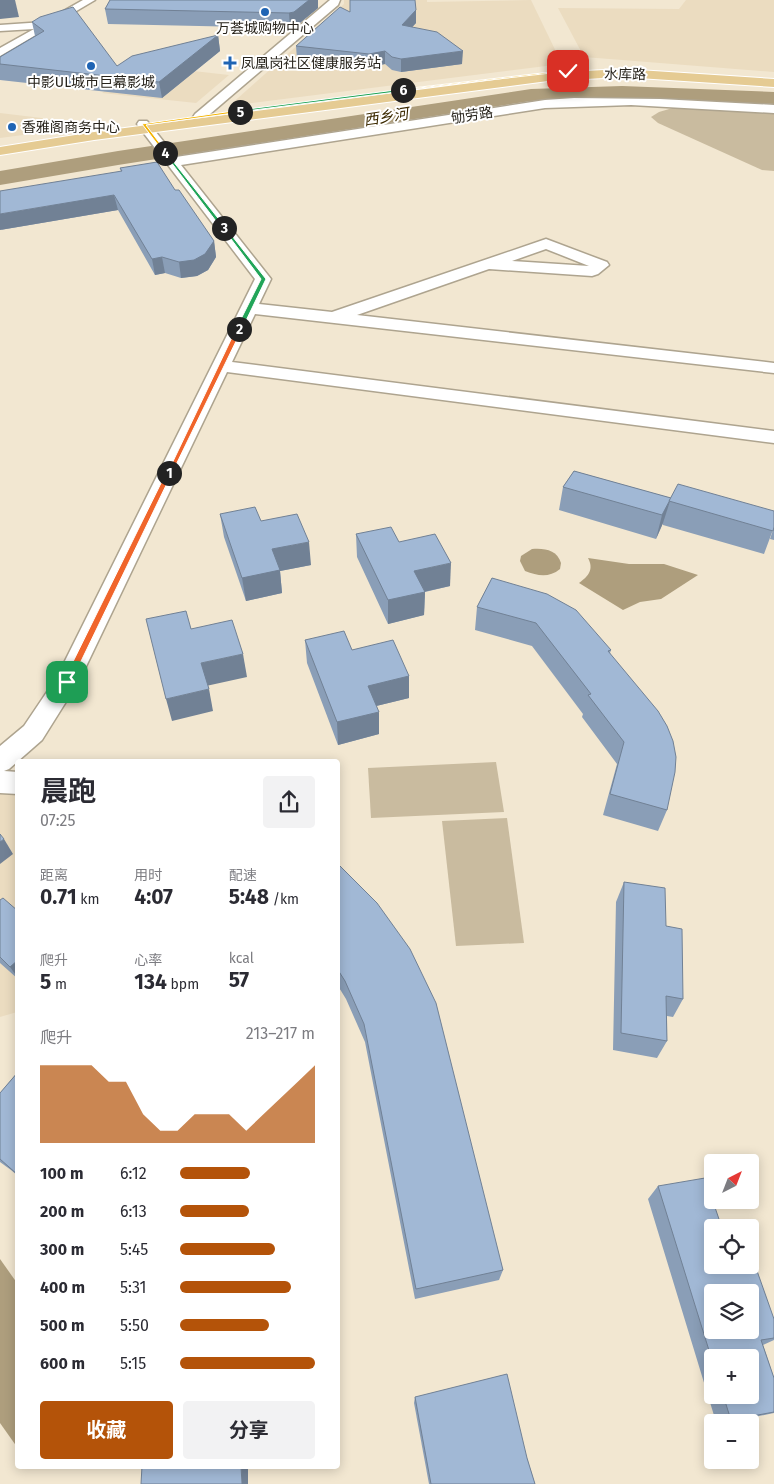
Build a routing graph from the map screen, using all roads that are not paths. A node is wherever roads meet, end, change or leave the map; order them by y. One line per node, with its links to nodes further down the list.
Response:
1 (90, 0): 3 (street)
2 (335, 0): 8 (street)
3 (48, 25): 4 (street); 5 (street)
4 (0, 28)
5 (0, 53)
6 (774, 81): 8 (main road, 水库路); 9 (main road, 水库路)
7 (774, 109): 12 (street, 劬劳路)
8 (199, 117): 9 (main road, 水库路)
9 (145, 126): 10 (main road, 水库路); 11 (main road, 水库路); 12 (street)
10 (0, 146)
11 (0, 151)
12 (172, 162): 14 (street)
13 (487, 264): 13 (street); 15 (street)
14 (249, 308): 15 (street); 16 (street)
15 (332, 318): 17 (street)
16 (221, 366): 18 (street); 19 (street)
17 (774, 368)
18 (774, 437)
19 (0, 762)
20 (0, 782): 21 (street)
21 (15, 783)

